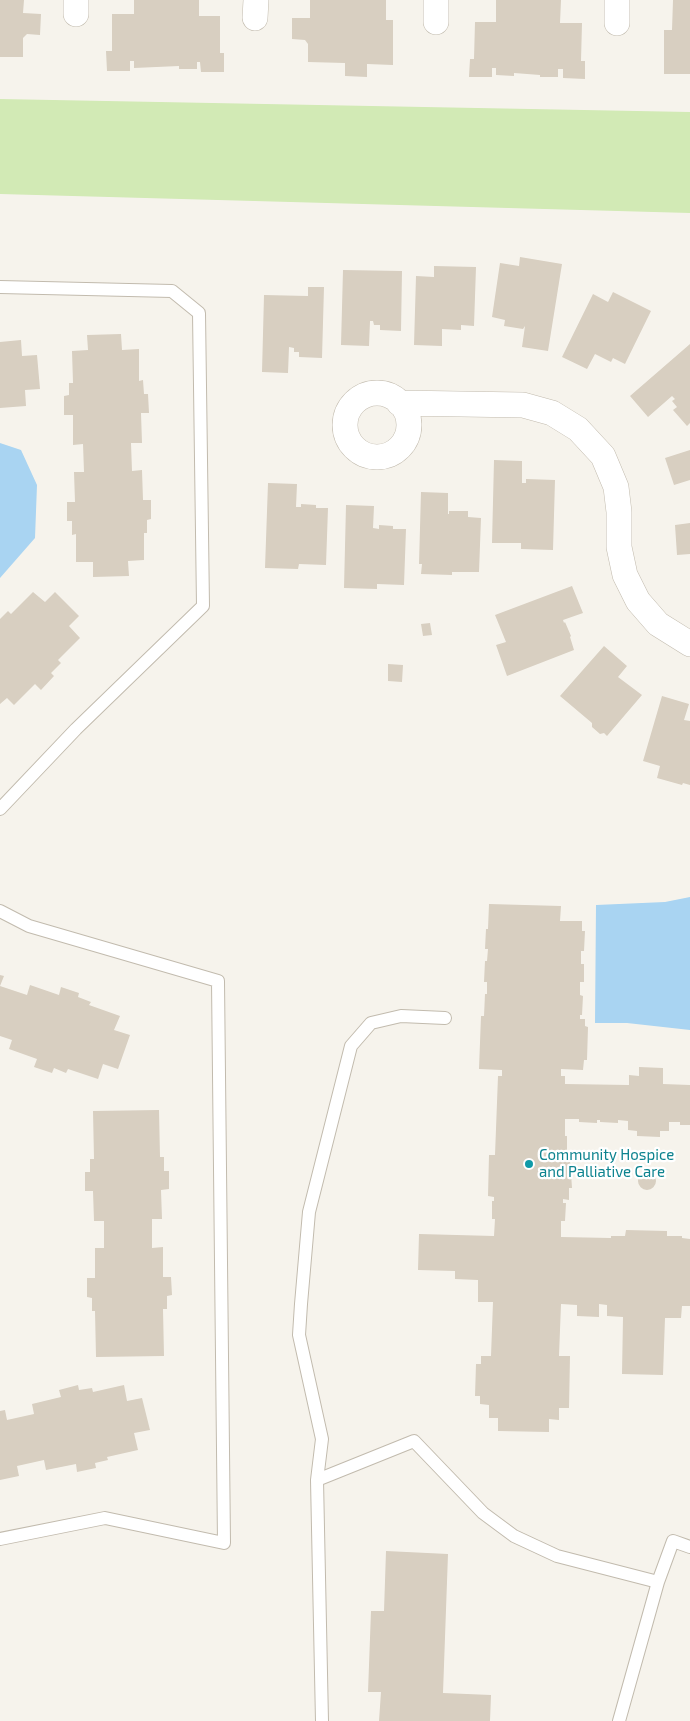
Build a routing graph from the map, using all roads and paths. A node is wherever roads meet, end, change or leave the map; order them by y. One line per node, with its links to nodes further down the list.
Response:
1 (0, 287): 4 (lane)
2 (399, 403): 3 (street)
3 (690, 644)
4 (0, 809)
5 (0, 911): 8 (lane)
6 (445, 1018): 7 (lane)
7 (317, 1480): 10 (lane); 11 (lane)
8 (0, 1539)
9 (690, 1546): 10 (lane)
10 (658, 1582): 12 (lane)
11 (322, 1721)
12 (619, 1721)

